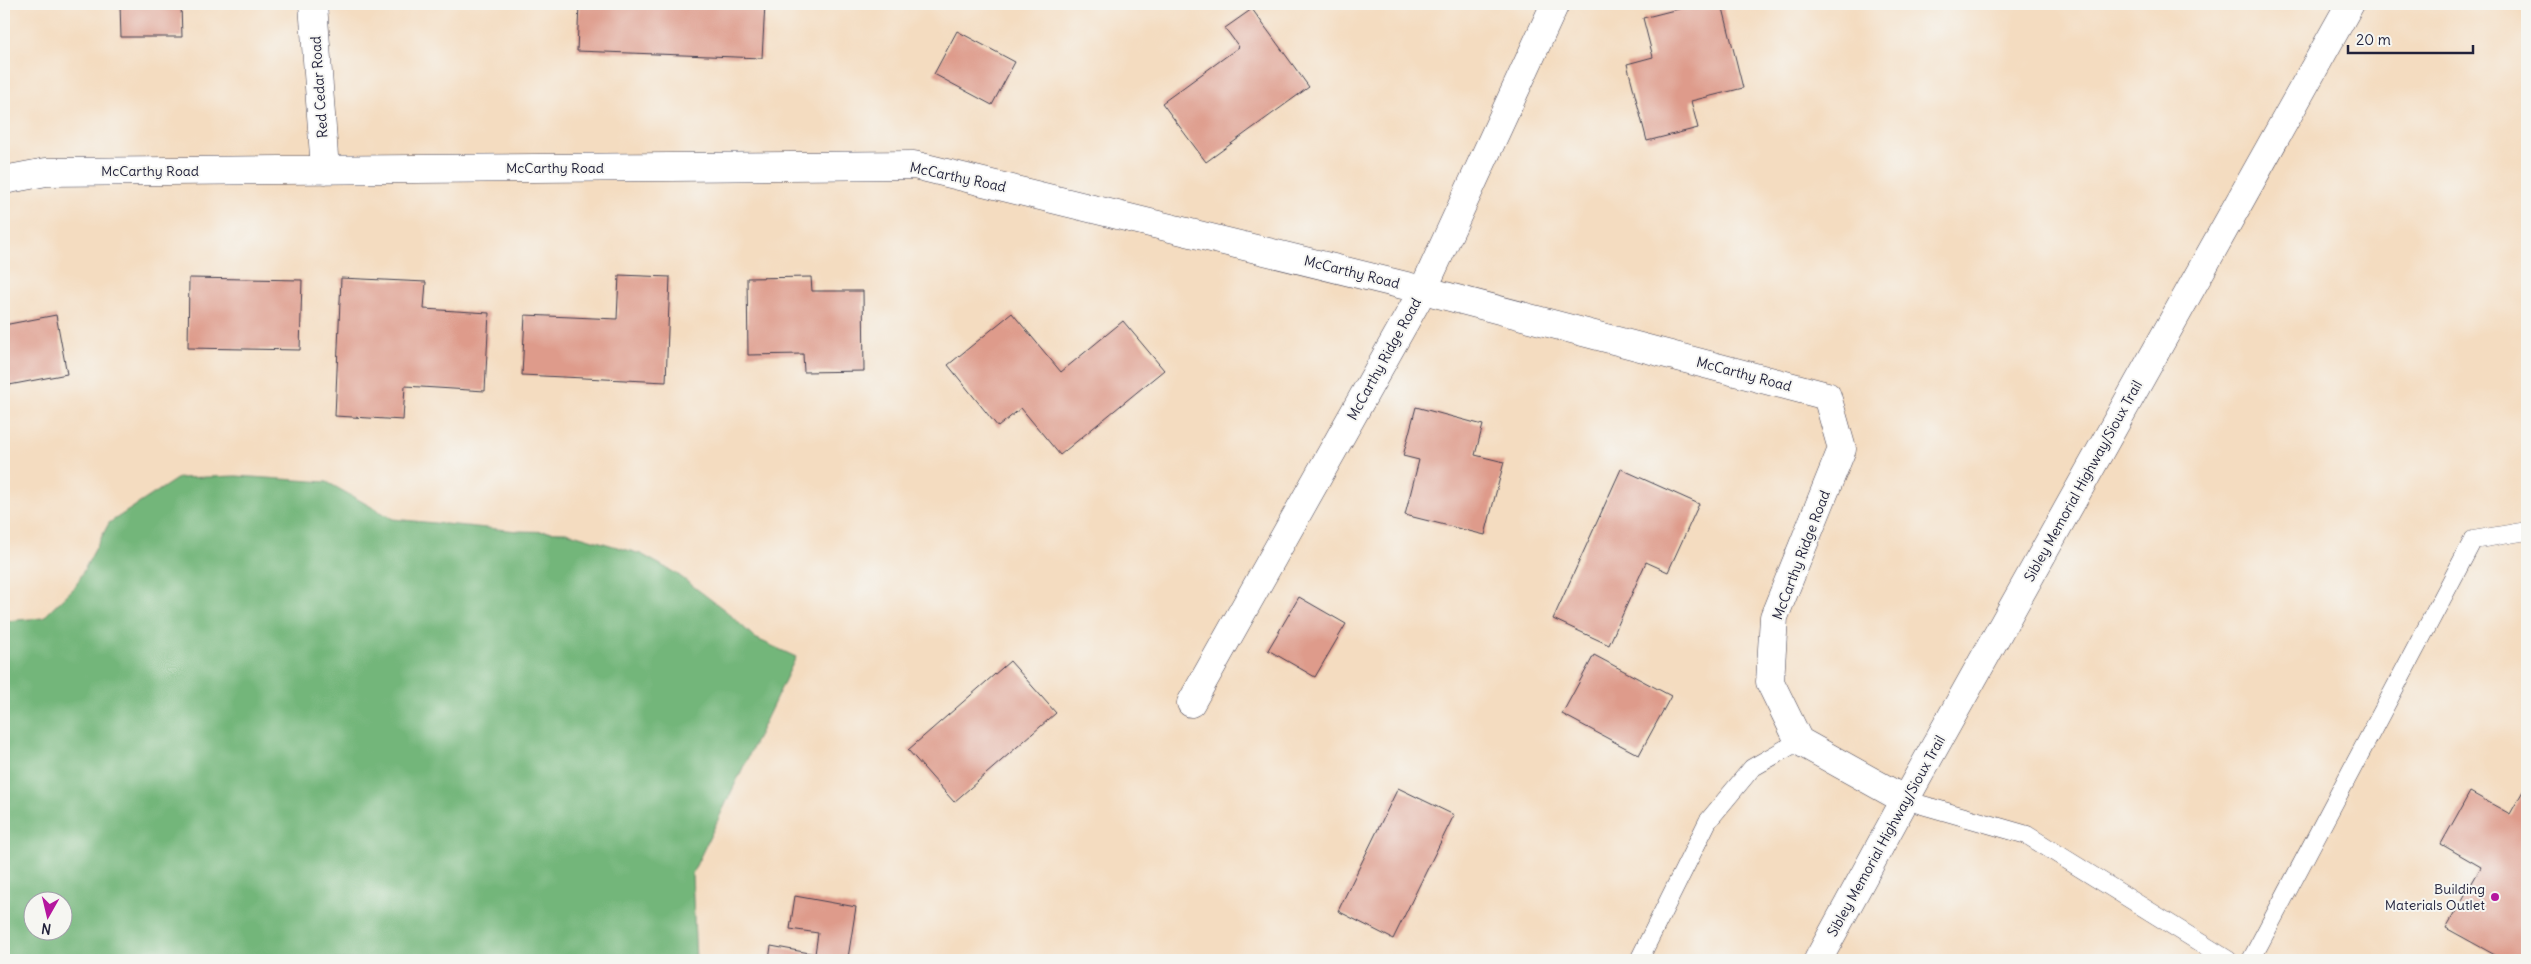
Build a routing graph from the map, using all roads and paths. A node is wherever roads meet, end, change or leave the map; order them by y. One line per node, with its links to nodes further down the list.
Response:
1 (313, 4): 4 (main road, Red Cedar Road)
2 (1555, 4): 6 (main road, McCarthy Ridge Road)
3 (2350, 4): 11 (main road, Sibley Memorial Highway/Sioux Trail)
4 (325, 170): 5 (main road, McCarthy Road); 6 (main road, McCarthy Road)
5 (4, 180)
6 (1424, 290): 7 (main road, McCarthy Road); 9 (main road, McCarthy Ridge Road)
7 (1827, 396): 10 (main road, McCarthy Ridge Road)
8 (2527, 531): 15 (lane)
9 (1191, 703)
10 (1799, 741): 11 (main road); 12 (lane)
11 (1905, 800): 13 (main road, Sibley Memorial Highway/Sioux Trail); 14 (lane)
12 (1640, 960)
13 (1818, 960)
14 (2228, 960)
15 (2251, 960)

